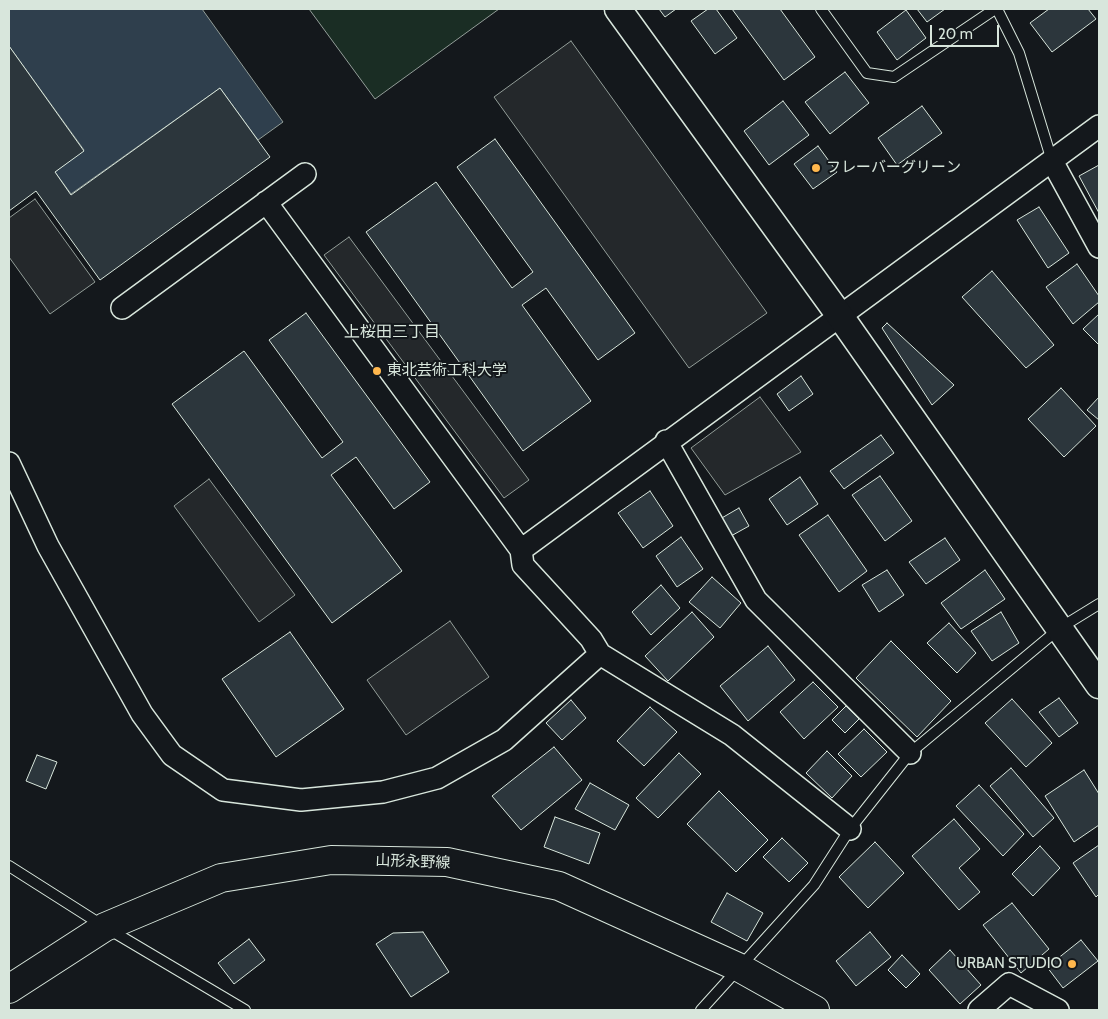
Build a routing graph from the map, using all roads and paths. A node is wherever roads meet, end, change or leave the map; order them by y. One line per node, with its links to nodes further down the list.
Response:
1 (618, 9): 10 (street)
2 (821, 9): 3 (lane)
3 (996, 9): 5 (lane)
4 (1099, 126): 5 (street)
5 (1052, 161): 8 (street); 10 (street)
6 (305, 174): 7 (street)
7 (266, 202): 9 (street); 13 (street)
8 (1099, 247)
9 (122, 308)
10 (840, 316): 11 (street); 15 (street)
11 (666, 441): 13 (street); 18 (street)
12 (9, 463): 16 (street)
13 (521, 550): 16 (street)
14 (1099, 604): 15 (lane)
15 (1060, 628): 17 (street); 18 (lane)
16 (600, 654): 19 (street)
17 (1099, 685)
18 (910, 753): 19 (lane)
19 (850, 829): 22 (lane)
20 (9, 866): 21 (lane)
21 (105, 927): 22 (main road, 山形永野線); 23 (main road, 山形永野線); 24 (lane)
22 (740, 968): 25 (lane); 26 (main road, 山形永野線)
23 (9, 989)
24 (245, 1010)
25 (701, 1010)
26 (815, 1010)
27 (979, 1010): 28 (street)
28 (1058, 1010)

